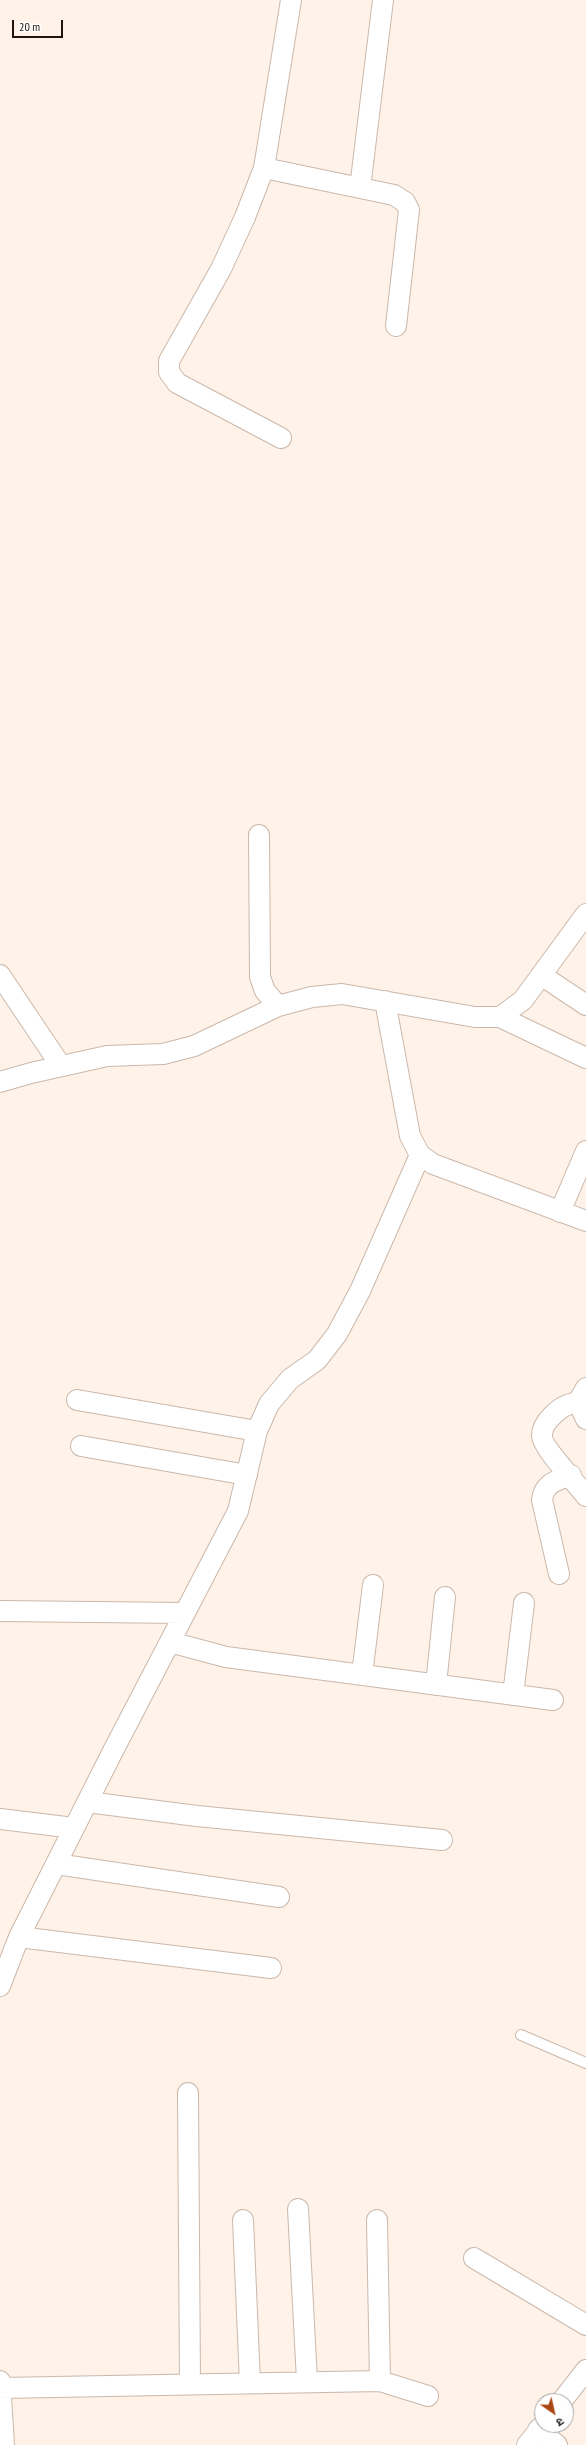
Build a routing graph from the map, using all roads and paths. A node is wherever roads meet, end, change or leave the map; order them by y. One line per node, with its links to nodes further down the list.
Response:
1 (291, 0): 3 (street)
2 (383, 0): 4 (street)
3 (264, 168): 4 (street); 6 (street)
4 (360, 188): 5 (street)
5 (396, 326)
6 (281, 438)
7 (259, 835): 13 (street)
8 (586, 914): 10 (street)
9 (0, 975): 16 (street)
10 (541, 975): 12 (street); 14 (street)
11 (385, 1002): 13 (street); 14 (street); 19 (street)
12 (586, 1005)
13 (278, 1006): 16 (street)
14 (500, 1017): 15 (street)
15 (586, 1058)
16 (61, 1066): 17 (street)
17 (0, 1082)
18 (586, 1151): 20 (street)
19 (420, 1155): 20 (street); 24 (street)
20 (560, 1212): 21 (street)
21 (586, 1221)
22 (77, 1400): 24 (street)
23 (583, 1403): 27 (street)
24 (257, 1431): 26 (street)
25 (81, 1446): 26 (street)
26 (247, 1474): 34 (street)
27 (571, 1476): 28 (street); 29 (street)
28 (586, 1496)
29 (559, 1574)
30 (373, 1585): 36 (street)
31 (445, 1597): 37 (street)
32 (524, 1603): 38 (street)
33 (0, 1611): 34 (street)
34 (185, 1612): 35 (street)
35 (170, 1642): 36 (street); 40 (street)
36 (362, 1675): 37 (street)
37 (436, 1685): 38 (street)
38 (513, 1695): 39 (street)
39 (553, 1700)
40 (87, 1802): 42 (street); 43 (street)
41 (0, 1819): 42 (street)
42 (74, 1828): 44 (street)
43 (442, 1840)
44 (56, 1864): 45 (street); 46 (street)
45 (279, 1896)
46 (19, 1937): 47 (street); 48 (street)
47 (271, 1968)
48 (0, 1986)
49 (520, 2035): 50 (lane)
50 (586, 2063)
51 (188, 2093): 62 (street)
52 (298, 2209): 59 (street)
53 (243, 2220): 61 (street)
54 (377, 2220): 60 (street)
55 (474, 2258): 56 (street)
56 (586, 2325)
57 (585, 2371): 64 (street)
58 (0, 2381): 63 (street)
59 (307, 2381): 60 (street); 61 (street)
60 (380, 2381): 65 (street)
61 (250, 2383): 62 (street)
62 (190, 2384): 63 (street)
63 (0, 2388): 67 (street)
64 (568, 2393)
65 (428, 2396)
66 (536, 2433): 68 (street)
67 (4, 2445)
68 (557, 2445)

